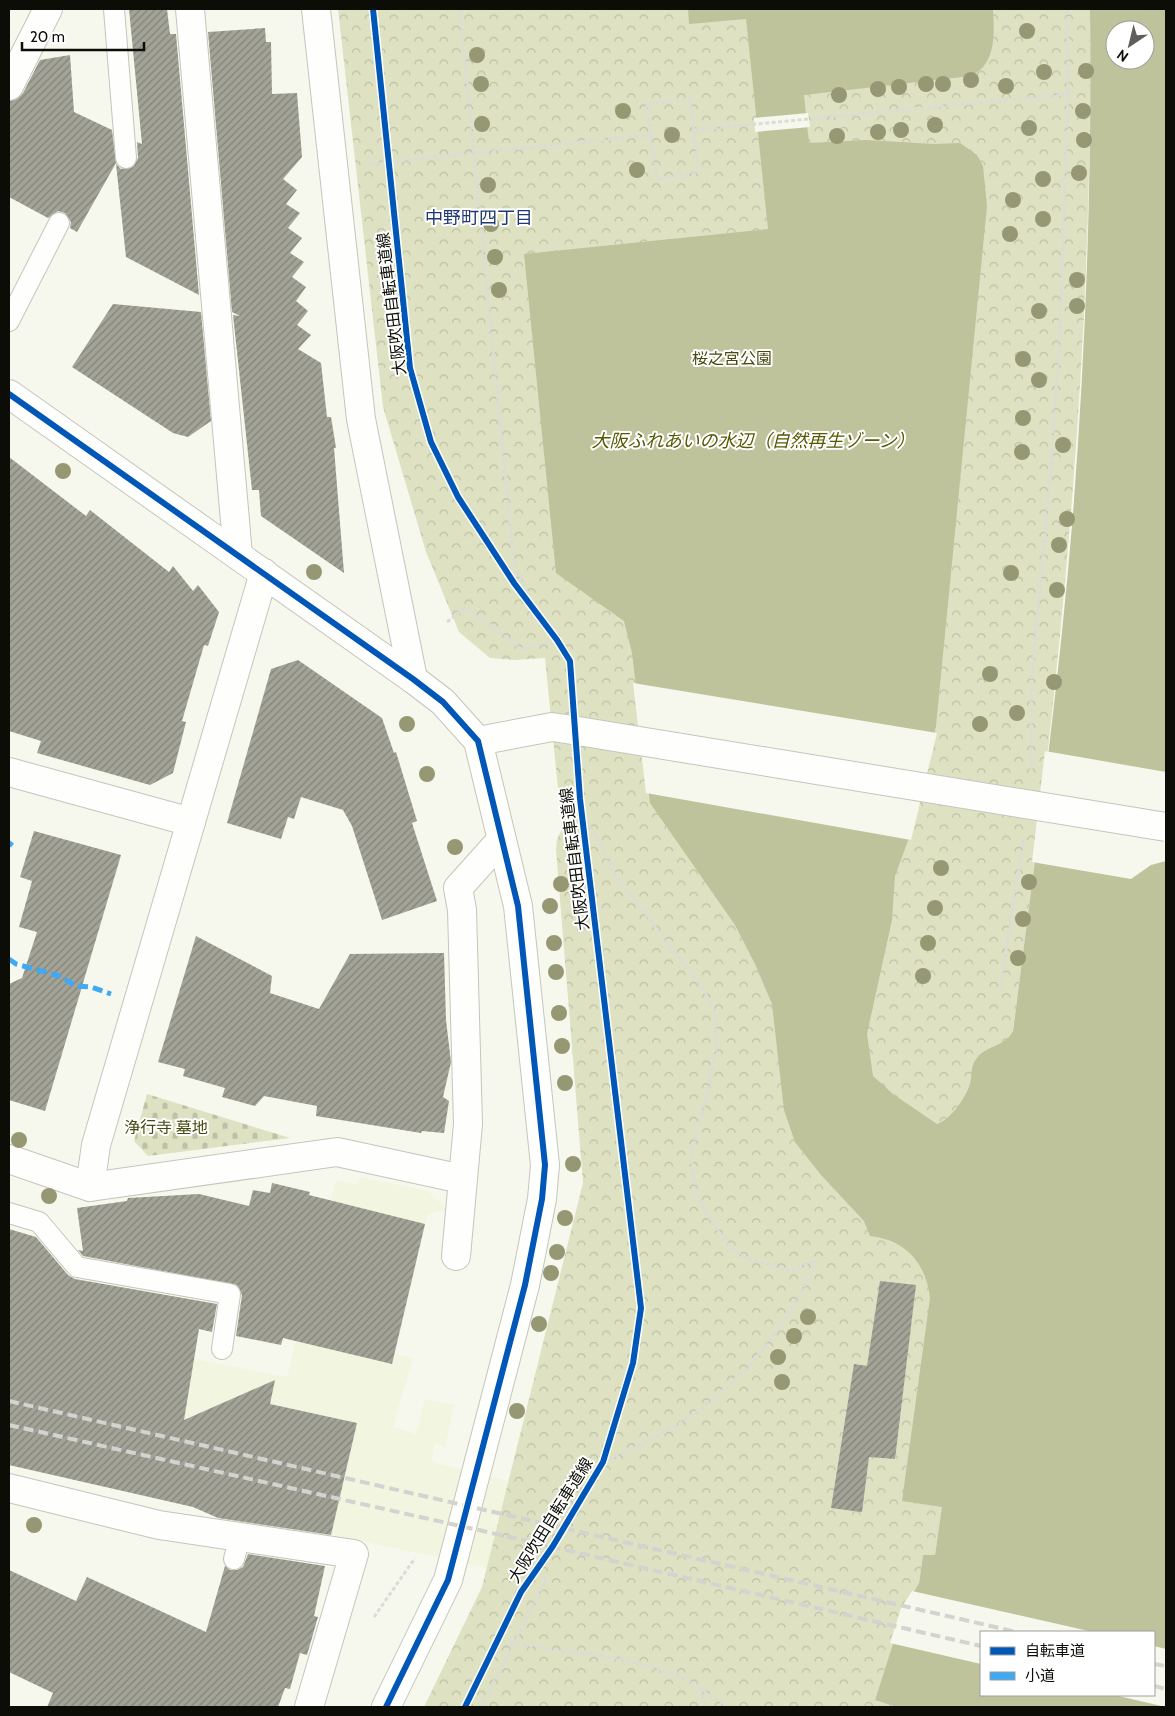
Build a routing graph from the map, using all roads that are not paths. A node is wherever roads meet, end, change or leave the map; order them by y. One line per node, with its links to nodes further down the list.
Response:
1 (48, 9): 5 (street)
2 (114, 9): 6 (lane)
3 (190, 9): 10 (street)
4 (316, 9): 12 (street)
5 (9, 86)
6 (126, 158)
7 (59, 223): 8 (lane)
8 (9, 321)
9 (9, 394): 10 (street)
10 (238, 555): 11 (street)
11 (264, 574): 12 (street); 15 (street)
12 (413, 678): 13 (street)
13 (478, 741): 16 (street, bridge); 17 (street)
14 (9, 772): 15 (street)
15 (191, 822): 20 (street)
16 (1166, 826)
17 (501, 840): 19 (street); 26 (street)
18 (9, 1159): 20 (street)
19 (462, 1179): 20 (street); 22 (street)
20 (90, 1187)
21 (9, 1213): 23 (lane)
22 (456, 1256)
23 (222, 1349)
24 (9, 1488): 25 (street)
25 (309, 1707)
26 (386, 1707)

